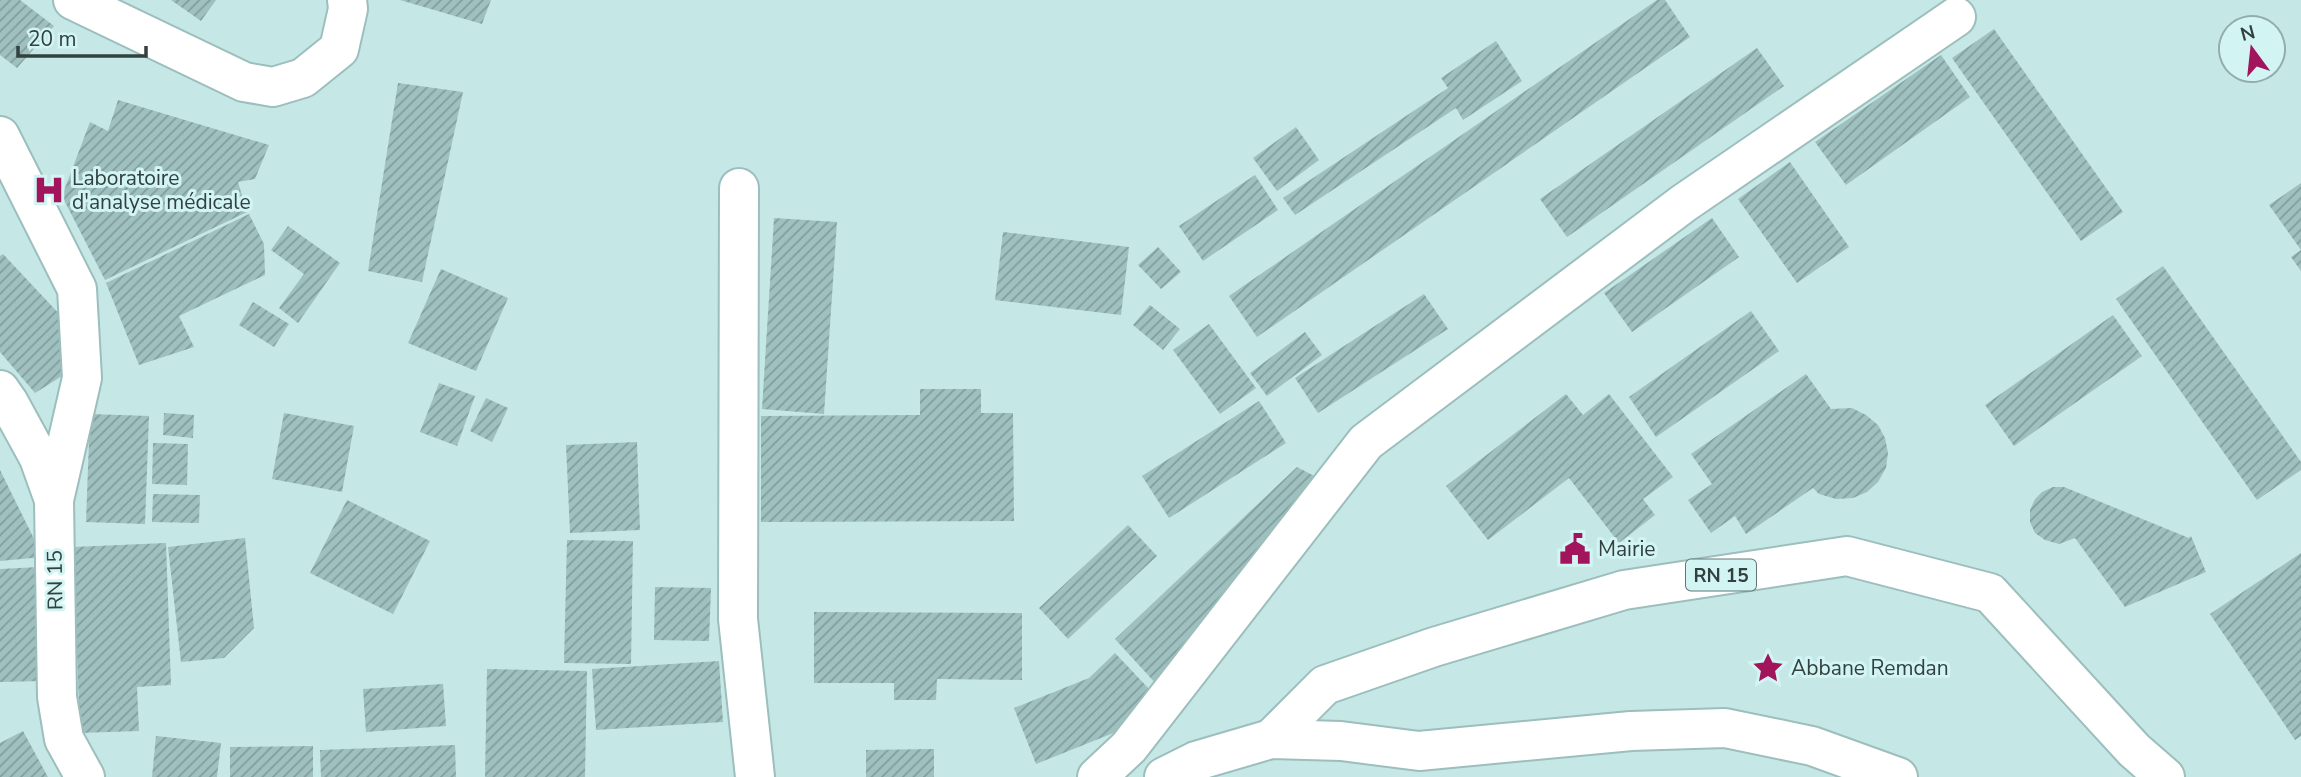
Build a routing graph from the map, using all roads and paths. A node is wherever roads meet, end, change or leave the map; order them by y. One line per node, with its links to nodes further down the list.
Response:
1 (73, 0): 2 (street)
2 (347, 0)
3 (1956, 17): 12 (street)
4 (0, 136): 7 (street)
5 (739, 188): 11 (street)
6 (0, 390): 7 (street, RN 15)
7 (54, 500): 10 (street, RN 15)
8 (1271, 739): 9 (street, RN 15); 13 (street, RN 15); 14 (street, RN 15)
9 (2135, 764): 15 (street, RN 15)
10 (85, 777)
11 (755, 777)
12 (1097, 777)
13 (1164, 777)
14 (1898, 777)
15 (2165, 777)

